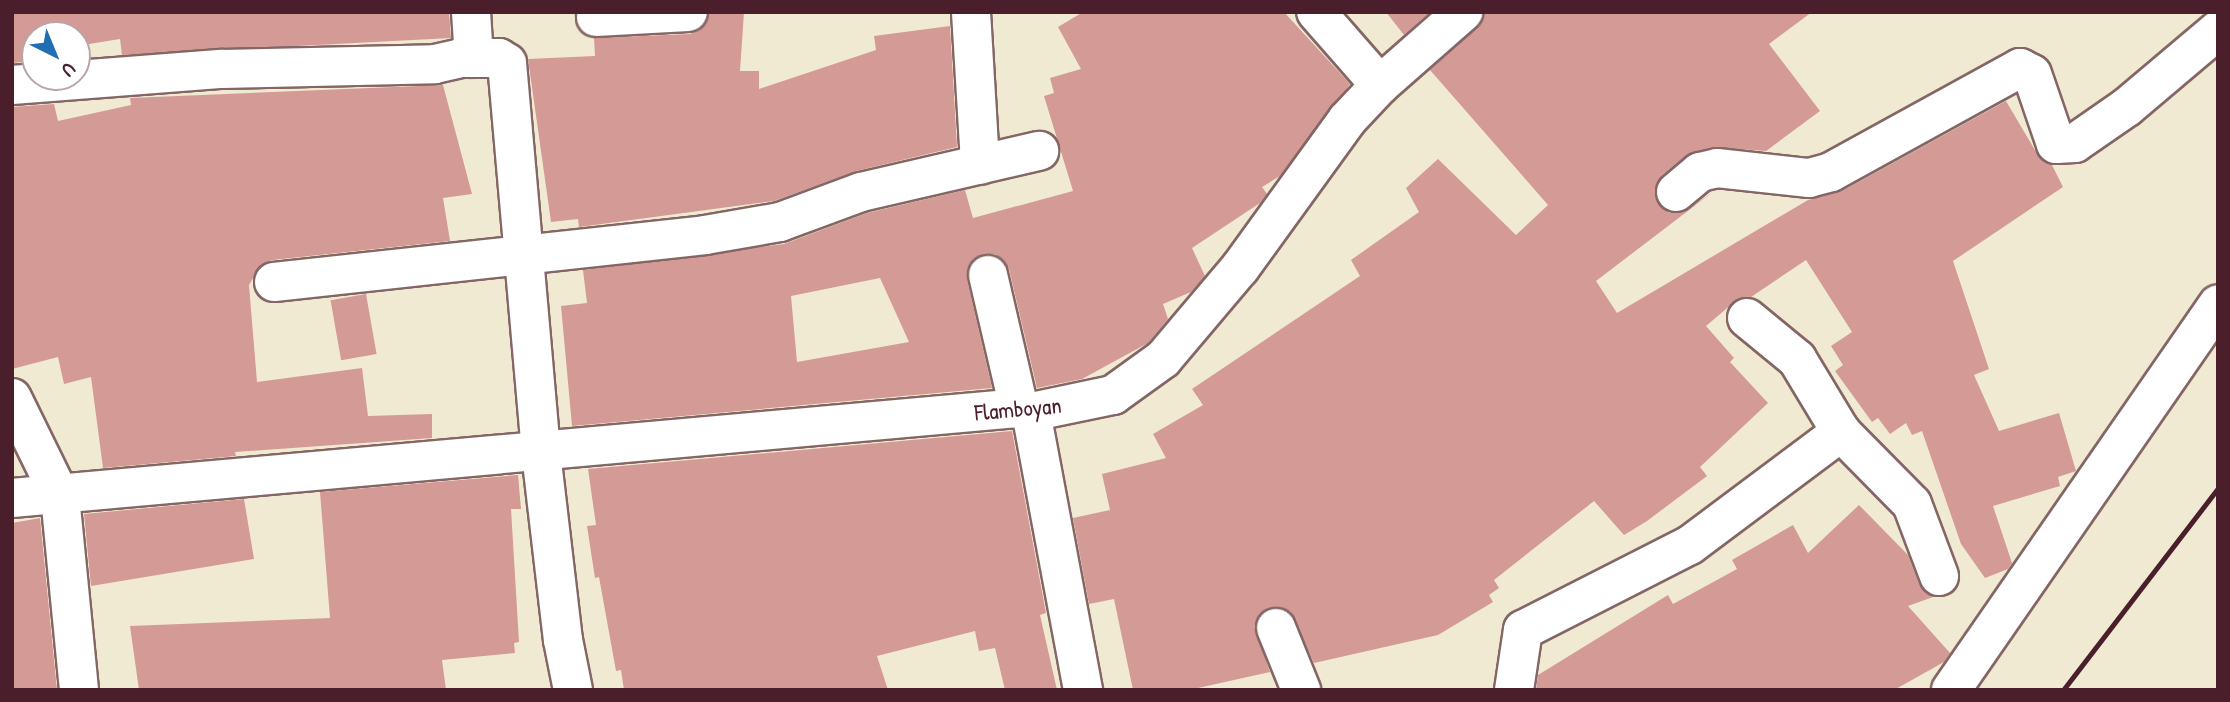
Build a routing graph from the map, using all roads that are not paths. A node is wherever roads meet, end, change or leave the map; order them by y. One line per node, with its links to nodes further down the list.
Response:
1 (471, 12): 8 (street)
2 (688, 12): 6 (street)
3 (971, 12): 12 (street)
4 (1316, 12): 10 (street)
5 (1463, 12): 10 (street, Flamboyan)
6 (596, 17)
7 (2218, 30): 13 (street)
8 (474, 58): 9 (street); 14 (street)
9 (12, 85)
10 (1380, 85): 20 (street, Flamboyan)
11 (1038, 151): 12 (street)
12 (979, 165): 14 (street)
13 (1676, 192)
14 (526, 257): 16 (street); 22 (street)
15 (988, 275): 20 (street)
16 (274, 282)
17 (2218, 304): 32 (street)
18 (1747, 318): 21 (street)
19 (12, 398): 23 (street)
20 (1025, 410): 22 (street, Flamboyan); 29 (street)
21 (1841, 432): 25 (street); 31 (street)
22 (541, 453): 23 (street, Flamboyan); 28 (street)
23 (60, 496): 24 (street, Flamboyan); 27 (street)
24 (12, 498)
25 (1939, 576)
26 (1276, 628): 30 (street)
27 (79, 690)
28 (573, 690)
29 (1083, 690)
30 (1301, 690)
31 (1514, 690)
32 (1951, 690)

